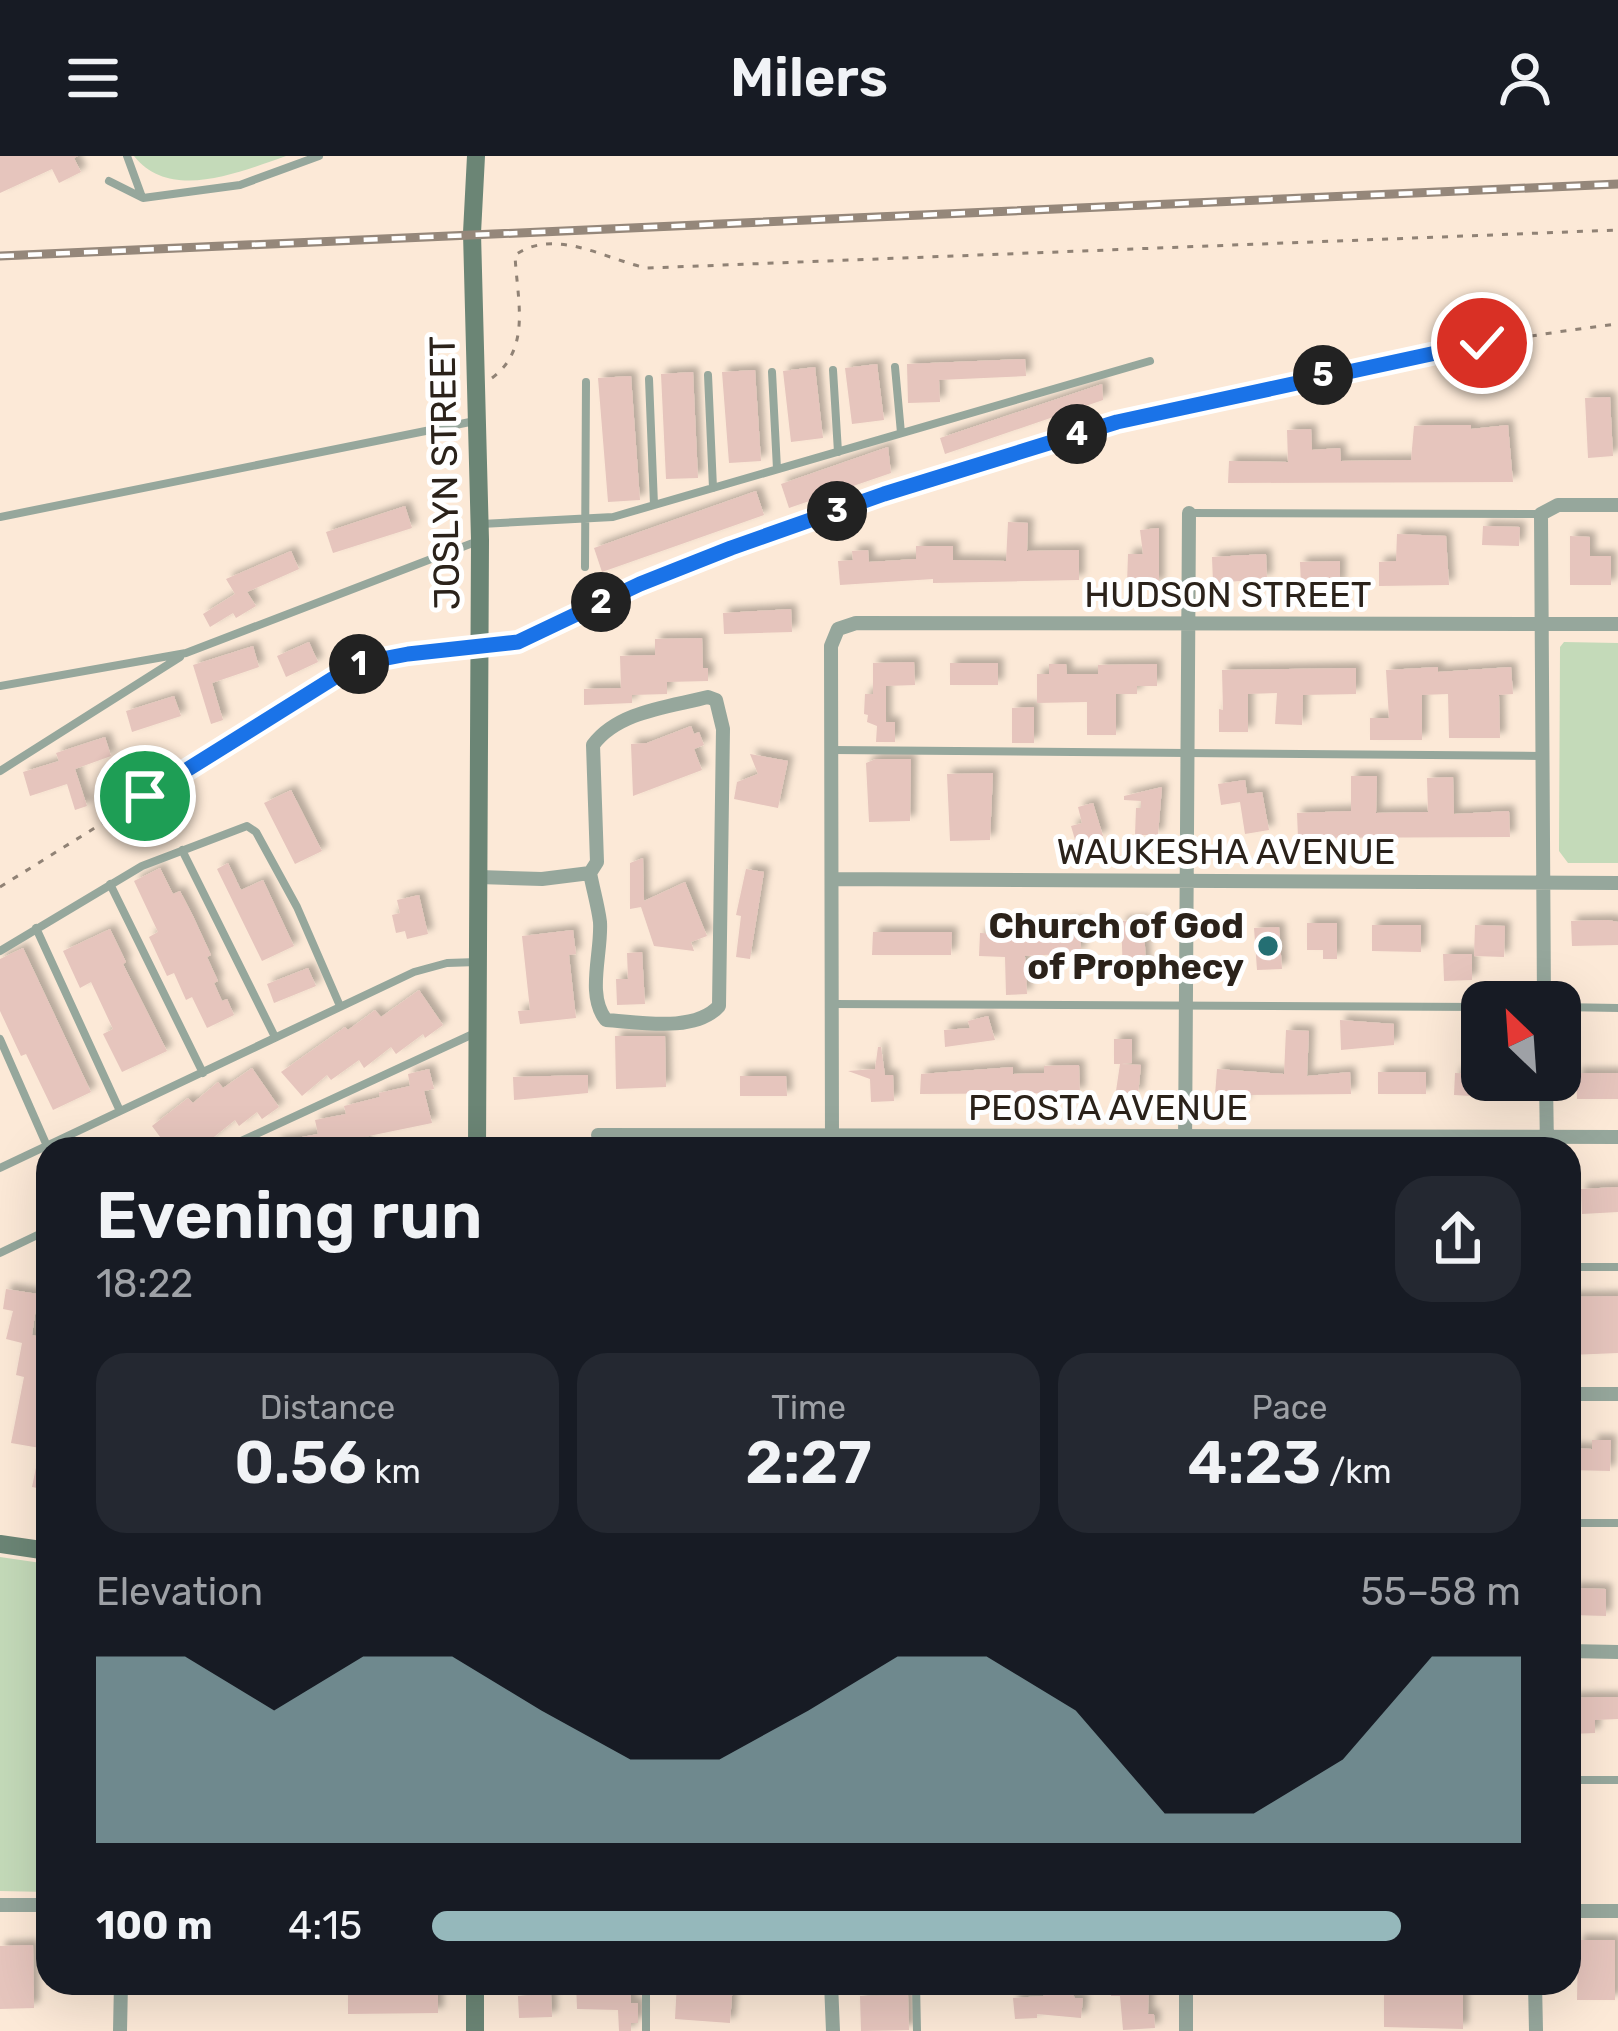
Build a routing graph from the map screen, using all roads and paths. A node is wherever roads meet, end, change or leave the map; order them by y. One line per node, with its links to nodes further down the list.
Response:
1 (127, 156): 5 (lane)
2 (319, 156): 5 (lane)
3 (476, 156): 15 (street, JOSLYN STREET)
4 (110, 181): 5 (lane)
5 (142, 198)
6 (1618, 230): 15 (path)
7 (1618, 324): 32 (path)
8 (1150, 361): 17 (lane)
9 (895, 367): 17 (lane)
10 (833, 370): 18 (lane)
11 (772, 372): 19 (lane)
12 (708, 375): 20 (lane)
13 (650, 379): 21 (lane)
14 (586, 382): 26 (lane)
15 (476, 390): 16 (street, JOSLYN STREET)
16 (477, 421): 25 (lane); 27 (street, JOSLYN STREET)
17 (901, 434): 18 (lane)
18 (838, 452): 19 (lane)
19 (777, 469): 20 (lane)
20 (713, 488): 21 (lane)
21 (654, 505): 26 (lane)
22 (1618, 505): 24 (street)
23 (1189, 513): 24 (lane); 31 (street)
24 (1541, 514): 29 (street)
25 (0, 517)
26 (586, 518): 27 (lane); 28 (lane)
27 (479, 533): 32 (street, JOSLYN STREET); 33 (lane)
28 (585, 567)
29 (1541, 623): 30 (street, HUDSON STREET); 31 (street, HUDSON STREET); 37 (street)
30 (1618, 624)
31 (1188, 625): 35 (street, HUDSON STREET); 36 (street)
32 (479, 644): 41 (street, JOSLYN STREET); 47 (path)
33 (186, 653): 34 (lane); 38 (lane)
34 (0, 686)
35 (832, 750): 36 (lane); 42 (street)
36 (1186, 751): 37 (lane); 43 (street)
37 (1541, 756): 44 (street)
38 (0, 770)
39 (182, 850): 46 (lane); 53 (lane); 59 (lane)
40 (590, 873): 40 (street); 41 (street)
41 (479, 877): 50 (street, JOSLYN STREET)
42 (833, 879): 43 (street, WAUKESHA AVENUE); 52 (street)
43 (1186, 880): 44 (street, WAUKESHA AVENUE); 54 (street)
44 (1540, 883): 45 (street, WAUKESHA AVENUE); 51 (street)
45 (1618, 883)
46 (110, 884): 48 (lane); 61 (lane)
47 (0, 887)
48 (36, 928): 49 (lane); 63 (lane)
49 (0, 951)
50 (479, 962): 53 (lane); 58 (street, JOSLYN STREET)
51 (1543, 981)
52 (832, 1004): 54 (lane); 70 (street)
53 (340, 1006): 59 (lane)
54 (1185, 1006): 55 (lane); 71 (street)
55 (1461, 1007)
56 (1581, 1007): 57 (lane)
57 (1618, 1008)
58 (478, 1032): 67 (lane); 68 (street, JOSLYN STREET)
59 (275, 1037): 61 (lane)
60 (0, 1039): 65 (lane)
61 (203, 1072): 63 (lane)
62 (1546, 1101): 72 (street)
63 (120, 1111): 66 (lane)
64 (598, 1135): 69 (street, PEOSTA AVENUE)
65 (43, 1137)
66 (66, 1137)
67 (250, 1137)
68 (477, 1137)
69 (665, 1137)
70 (832, 1137)
71 (1185, 1137)
72 (1547, 1137)
73 (1618, 1137): 74 (street, PEOSTA AVENUE)
74 (1581, 1140)
75 (36, 1151): 76 (lane)
76 (0, 1168)
77 (36, 1236): 78 (lane)
78 (0, 1253)
79 (1581, 1267): 80 (lane)
80 (1618, 1267)
81 (1581, 1394): 82 (street)
82 (1618, 1394)
83 (1581, 1523): 84 (lane)
84 (1618, 1523)
85 (0, 1544): 86 (street)
86 (36, 1550)
87 (1581, 1651): 88 (street)
88 (1618, 1652)
89 (1581, 1780): 90 (lane)
90 (1618, 1780)
91 (0, 1905): 92 (street)
92 (36, 1905)
93 (1581, 1911): 94 (street)
94 (1618, 1911)
95 (121, 1995): 102 (street)
96 (475, 1995): 103 (street)
97 (646, 1995): 104 (lane)
98 (832, 1995): 105 (street)
99 (916, 1995): 106 (lane)
100 (1186, 1995): 107 (street)
101 (1535, 1995): 108 (street)
102 (120, 2031)
103 (475, 2031)
104 (646, 2031)
105 (833, 2031)
106 (917, 2031)
107 (1186, 2031)
108 (1536, 2031)

